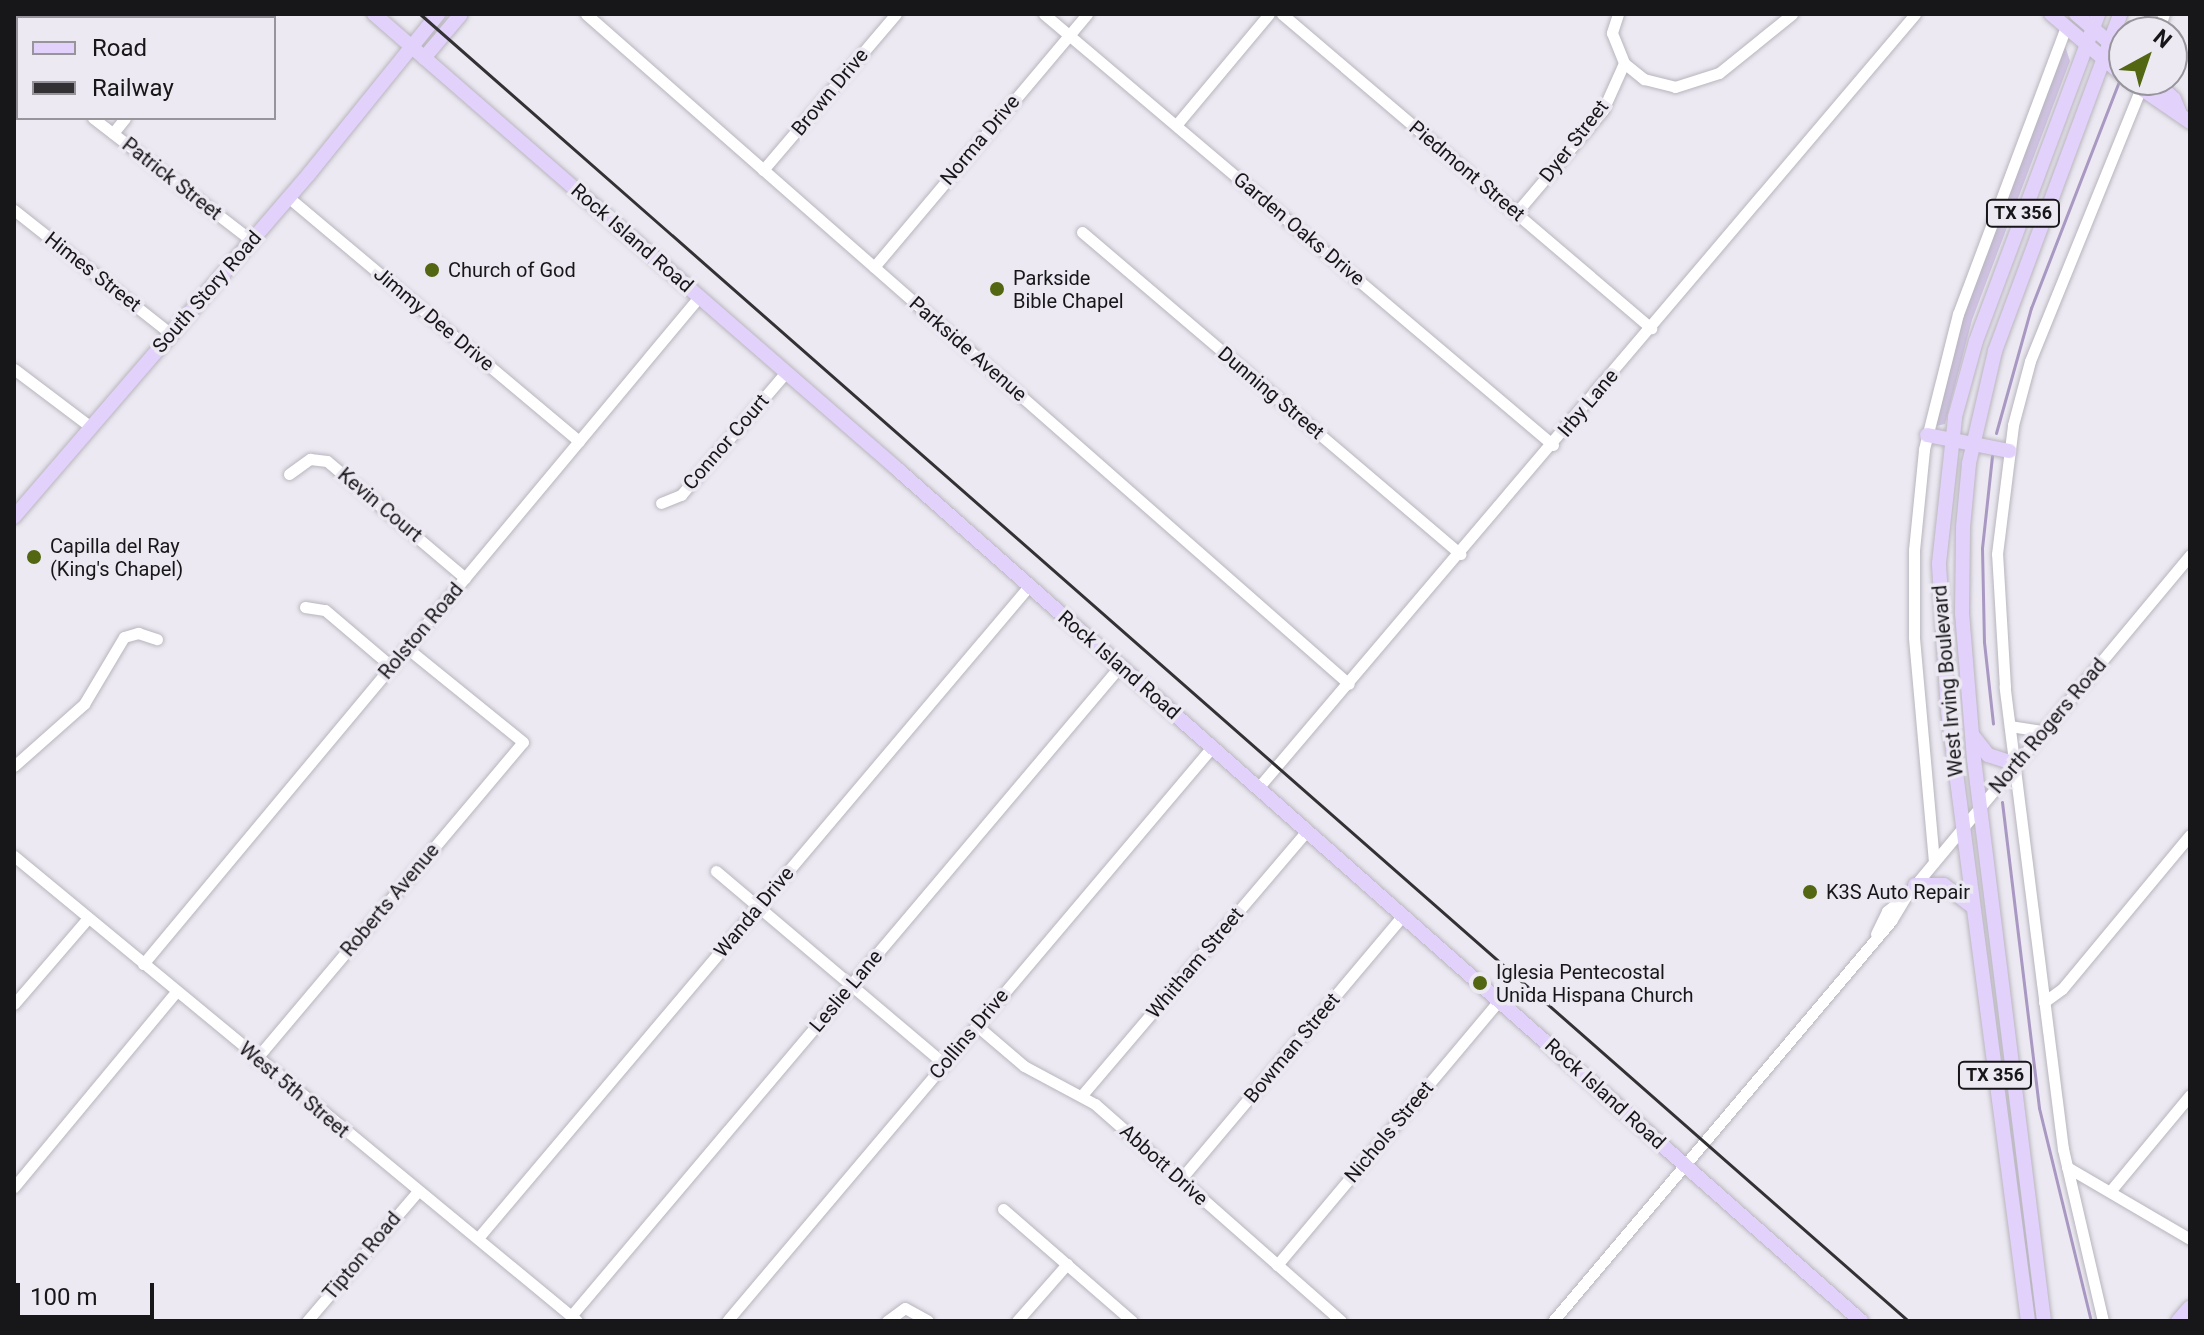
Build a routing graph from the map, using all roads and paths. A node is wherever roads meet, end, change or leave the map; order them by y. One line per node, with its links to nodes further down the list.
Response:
1 (374, 14): 20 (main road, Rock Island Road)
2 (438, 14): 20 (main road, South Story Road)
3 (461, 14): 22 (main road)
4 (586, 14): 35 (street, Parkside Avenue)
5 (896, 14): 35 (street, Brown Drive)
6 (1044, 14): 17 (street, Garden Oaks Drive)
7 (1087, 14): 17 (street, Norma Drive)
8 (1269, 14): 33 (street)
9 (1282, 14): 38 (street, Piedmont Street)
10 (1618, 14): 25 (street)
11 (1792, 14): 25 (street)
12 (1915, 14): 43 (street, Irby Lane)
13 (2051, 14): 16 (main road)
14 (2076, 14): 15 (main road)
15 (2095, 21): 18 (main road); 19 (main road, West Irving Boulevard / TX 356)
16 (2066, 27): 19 (main road); 48 (street, West Irving Boulevard)
17 (1071, 34): 33 (street, Garden Oaks Drive); 41 (street, Norma Drive)
18 (2108, 41)
19 (2086, 43): 23 (main road); 49 (main road, West Irving Boulevard / TX 356)
20 (410, 46): 22 (main road, Rock Island Road); 26 (main road, South Story Road)
21 (2108, 46): 23 (main road, West Irving Boulevard / TX 356)
22 (424, 58): 26 (main road); 42 (main road, Rock Island Road)
23 (2104, 59): 24 (main road); 51 (main road, West Irving Boulevard / TX 356)
24 (2108, 62)
25 (1624, 63): 38 (street, Dyer Street)
26 (400, 65): 36 (main road, South Story Road)
27 (2130, 96): 53 (street)
28 (2148, 96): 30 (main road)
29 (2171, 96): 30 (main road)
30 (2185, 118)
31 (96, 120): 34 (street, Patrick Street)
32 (123, 120): 34 (street)
33 (1177, 124): 52 (street, Garden Oaks Drive)
34 (113, 133): 40 (street, Patrick Street)
35 (763, 170): 41 (street, Parkside Avenue)
36 (288, 197): 40 (main road, South Story Road); 50 (street, Jimmy Dee Drive)
37 (14, 210): 44 (street, Himes Street)
38 (1516, 213): 43 (street, Piedmont Street)
39 (1082, 232): 57 (street, Dunning Street)
40 (251, 240): 44 (main road, South Story Road)
41 (874, 267): 66 (street, Parkside Avenue)
42 (699, 297): 46 (main road, Rock Island Road); 50 (street, Rolston Road)
43 (1651, 328): 52 (street, Irby Lane)
44 (171, 334): 47 (main road, South Story Road)
45 (14, 369): 47 (street)
46 (786, 372): 55 (street, Connor Court); 60 (main road, Rock Island Road)
47 (91, 427): 56 (main road, South Story Road)
48 (1927, 435): 49 (main road); 79 (street, West Irving Boulevard)
49 (1951, 439): 51 (main road); 75 (main road, West Irving Boulevard / TX 356)
50 (579, 441): 59 (street, Rolston Road)
51 (1973, 444): 53 (main road); 69 (main road, West Irving Boulevard / TX 356)
52 (1553, 445): 57 (street, Irby Lane)
53 (2009, 451): 67 (street)
54 (289, 474): 59 (street, Kevin Court)
55 (661, 503)
56 (14, 517)
57 (1460, 554): 66 (street, Irby Lane)
58 (2190, 555): 68 (street, North Rogers Road)
59 (465, 578): 63 (street, Rolston Road)
60 (1029, 586): 64 (main road, Rock Island Road); 83 (street, Wanda Drive)
61 (305, 607): 65 (street)
62 (157, 639): 72 (street)
63 (407, 648): 65 (street, Rolston Road); 93 (street, Roberts Avenue)
64 (1121, 665): 70 (main road, Rock Island Road); 87 (street, Leslie Lane)
65 (392, 667): 86 (street, Rolston Road)
66 (1349, 684): 73 (street, Irby Lane)
67 (2010, 726): 68 (street); 71 (street)
68 (2043, 731): 71 (street, North Rogers Road)
69 (1974, 737): 71 (main road); 74 (main road, West Irving Boulevard / TX 356)
70 (1212, 747): 73 (main road, Rock Island Road); 92 (street, Collins Drive)
71 (2015, 764): 74 (street, North Rogers Road); 90 (street)
72 (14, 766)
73 (1258, 788): 76 (main road, Rock Island Road)
74 (1980, 807): 75 (street, North Rogers Road); 120 (main road, West Irving Boulevard / TX 356)
75 (1962, 829): 79 (street, North Rogers Road); 82 (main road, West Irving Boulevard / TX 356)
76 (1307, 831): 84 (main road, Rock Island Road); 95 (street, Whitham Street)
77 (2190, 835): 90 (street)
78 (14, 856): 85 (street, West 5th Street)
79 (1934, 862): 81 (street, North Rogers Road)
80 (716, 871): 83 (street)
81 (1910, 891): 82 (main road); 97 (street, North Rogers Road)
82 (1972, 906): 119 (main road, West Irving Boulevard / TX 356)
83 (759, 907): 87 (street); 104 (street, Wanda Drive)
84 (1403, 915): 89 (main road, Rock Island Road); 99 (street, Bowman Street)
85 (88, 918): 86 (street, West 5th Street); 91 (street)
86 (143, 964): 88 (street, West 5th Street)
87 (851, 985): 94 (street); 110 (street, Leslie Lane)
88 (176, 992): 93 (street, West 5th Street); 100 (street)
89 (1500, 999): 97 (main road, Rock Island Road); 107 (street, Nichols Street)
90 (2044, 1002): 98 (street)
91 (14, 1004)
92 (976, 1025): 94 (street, Collins Drive); 95 (street, Abbott Drive)
93 (256, 1059): 102 (street, West 5th Street)
94 (944, 1064): 112 (street, Collins Drive)
95 (1082, 1095): 99 (street, Abbott Drive)
96 (2190, 1095): 101 (street)
97 (1683, 1165): 117 (street, North Rogers Road); 118 (main road, Rock Island Road)
98 (2067, 1167): 101 (street); 121 (street)
99 (1180, 1180): 107 (street, Abbott Drive)
100 (14, 1187)
101 (2112, 1189): 105 (street)
102 (417, 1192): 104 (street, West 5th Street); 111 (street, Tipton Road)
103 (1003, 1209): 106 (street)
104 (478, 1238): 110 (street, West 5th Street)
105 (2190, 1239)
106 (1067, 1264): 114 (street); 115 (street)
107 (1277, 1265): 116 (street, Abbott Drive)
108 (2190, 1307): 122 (main road)
109 (924, 1317): 113 (street)
110 (574, 1319)
111 (307, 1321)
112 (727, 1321)
113 (887, 1321)
114 (1017, 1321)
115 (1132, 1321)
116 (1341, 1321)
117 (1553, 1321)
118 (1861, 1321)
119 (2028, 1321)
120 (2044, 1321)
121 (2103, 1321)
122 (2178, 1321)

